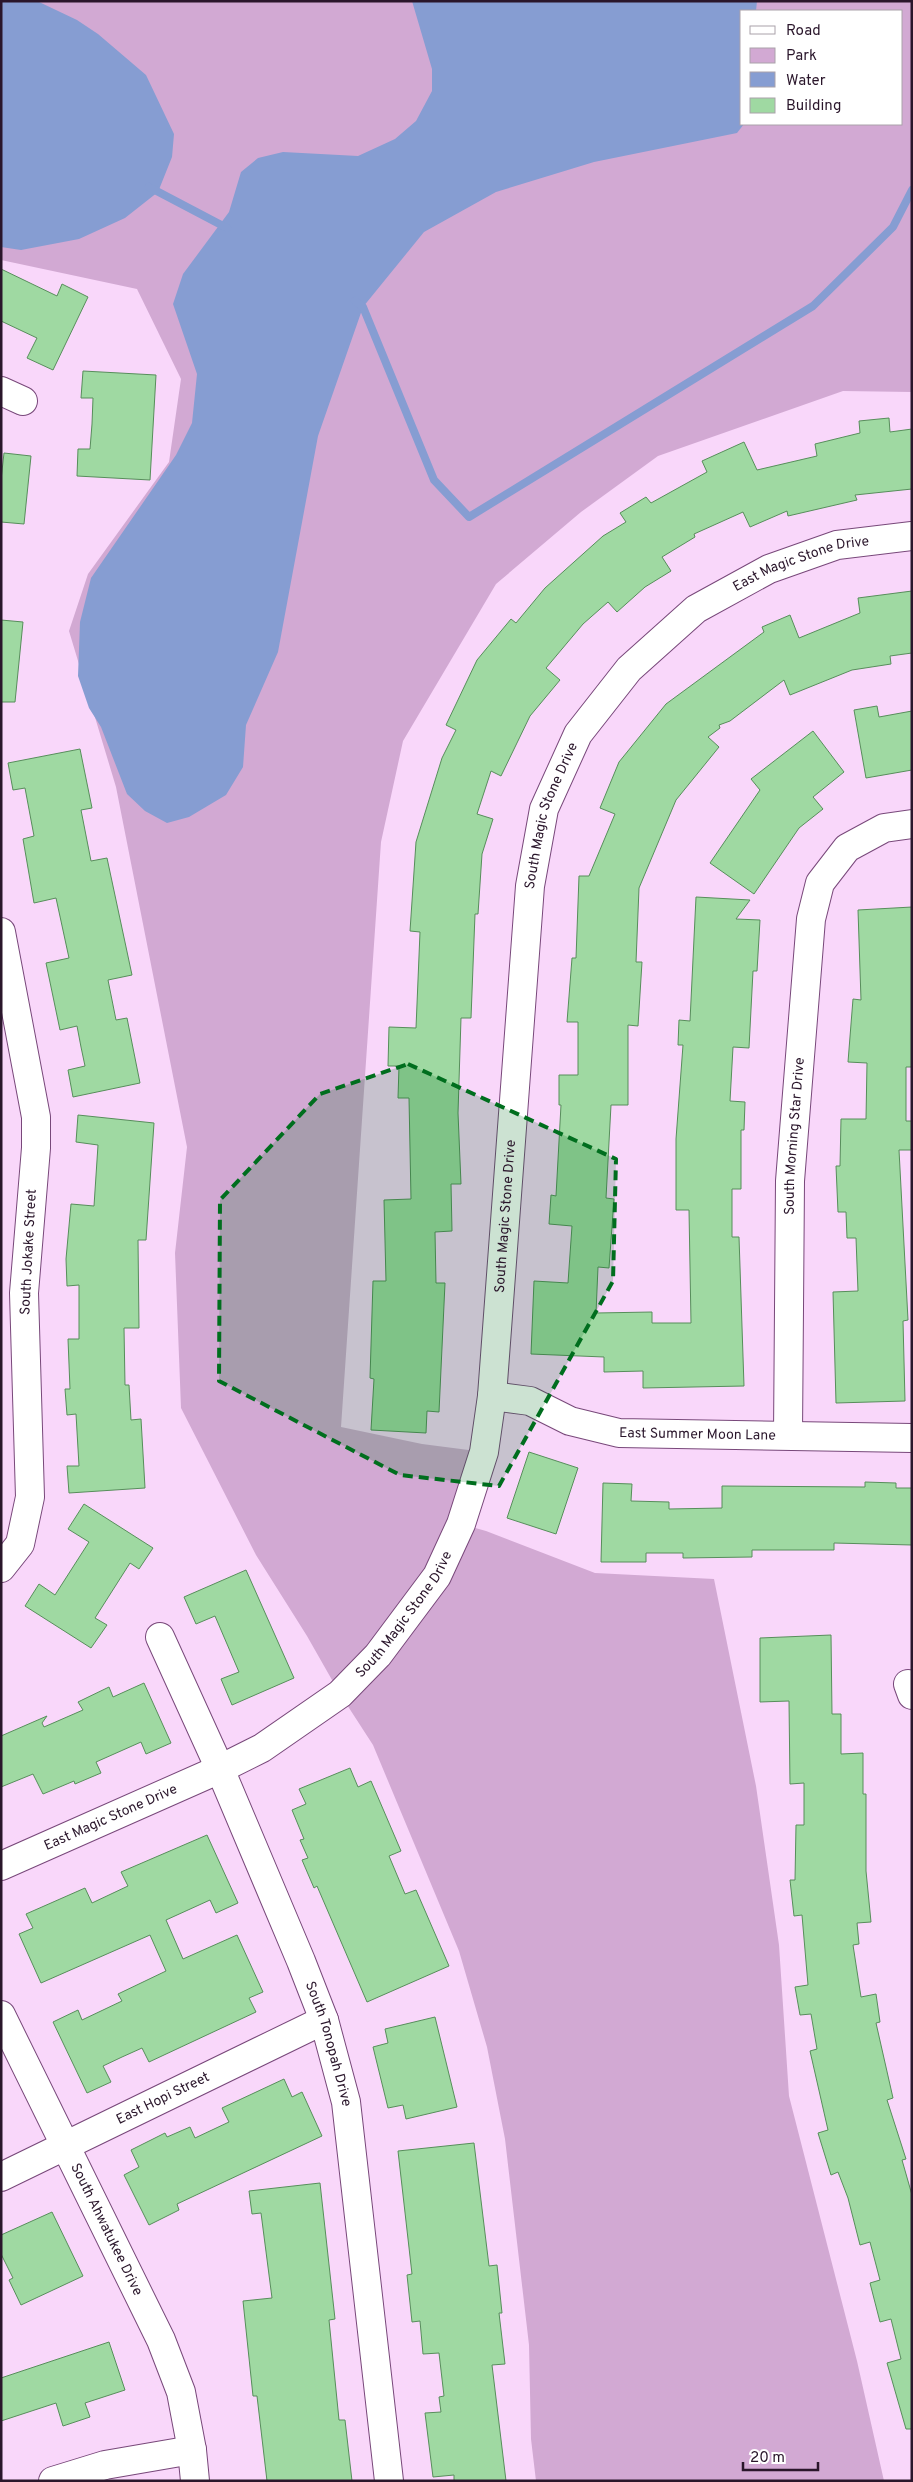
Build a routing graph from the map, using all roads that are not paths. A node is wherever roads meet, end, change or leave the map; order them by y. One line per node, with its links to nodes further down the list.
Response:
1 (912, 536): 2 (street, East Magic Stone Drive)
2 (696, 609): 5 (street, South Magic Stone Drive)
3 (912, 824): 6 (street, South Morning Star Drive)
4 (1, 932): 8 (street, South Jokake Street)
5 (492, 1396): 6 (street, East Summer Moon Lane); 10 (street, South Magic Stone Drive)
6 (788, 1435): 7 (street, East Summer Moon Lane)
7 (912, 1438)
8 (1, 1568)
9 (160, 1637): 10 (street, South Tonopah Drive)
10 (220, 1769): 11 (street, East Magic Stone Drive); 13 (street, South Tonopah Drive)
11 (1, 1866)
12 (1, 2015): 14 (street, South Ahwatukee Drive)
13 (324, 2020): 14 (street, East Hopi Street); 19 (street, South Tonopah Drive)
14 (63, 2145): 15 (street, East Hopi Street); 16 (street, South Ahwatukee Drive)
15 (1, 2177)
16 (192, 2450): 17 (street); 18 (street, South Ahwatukee Drive)
17 (52, 2481)
18 (195, 2481)
19 (388, 2481)

